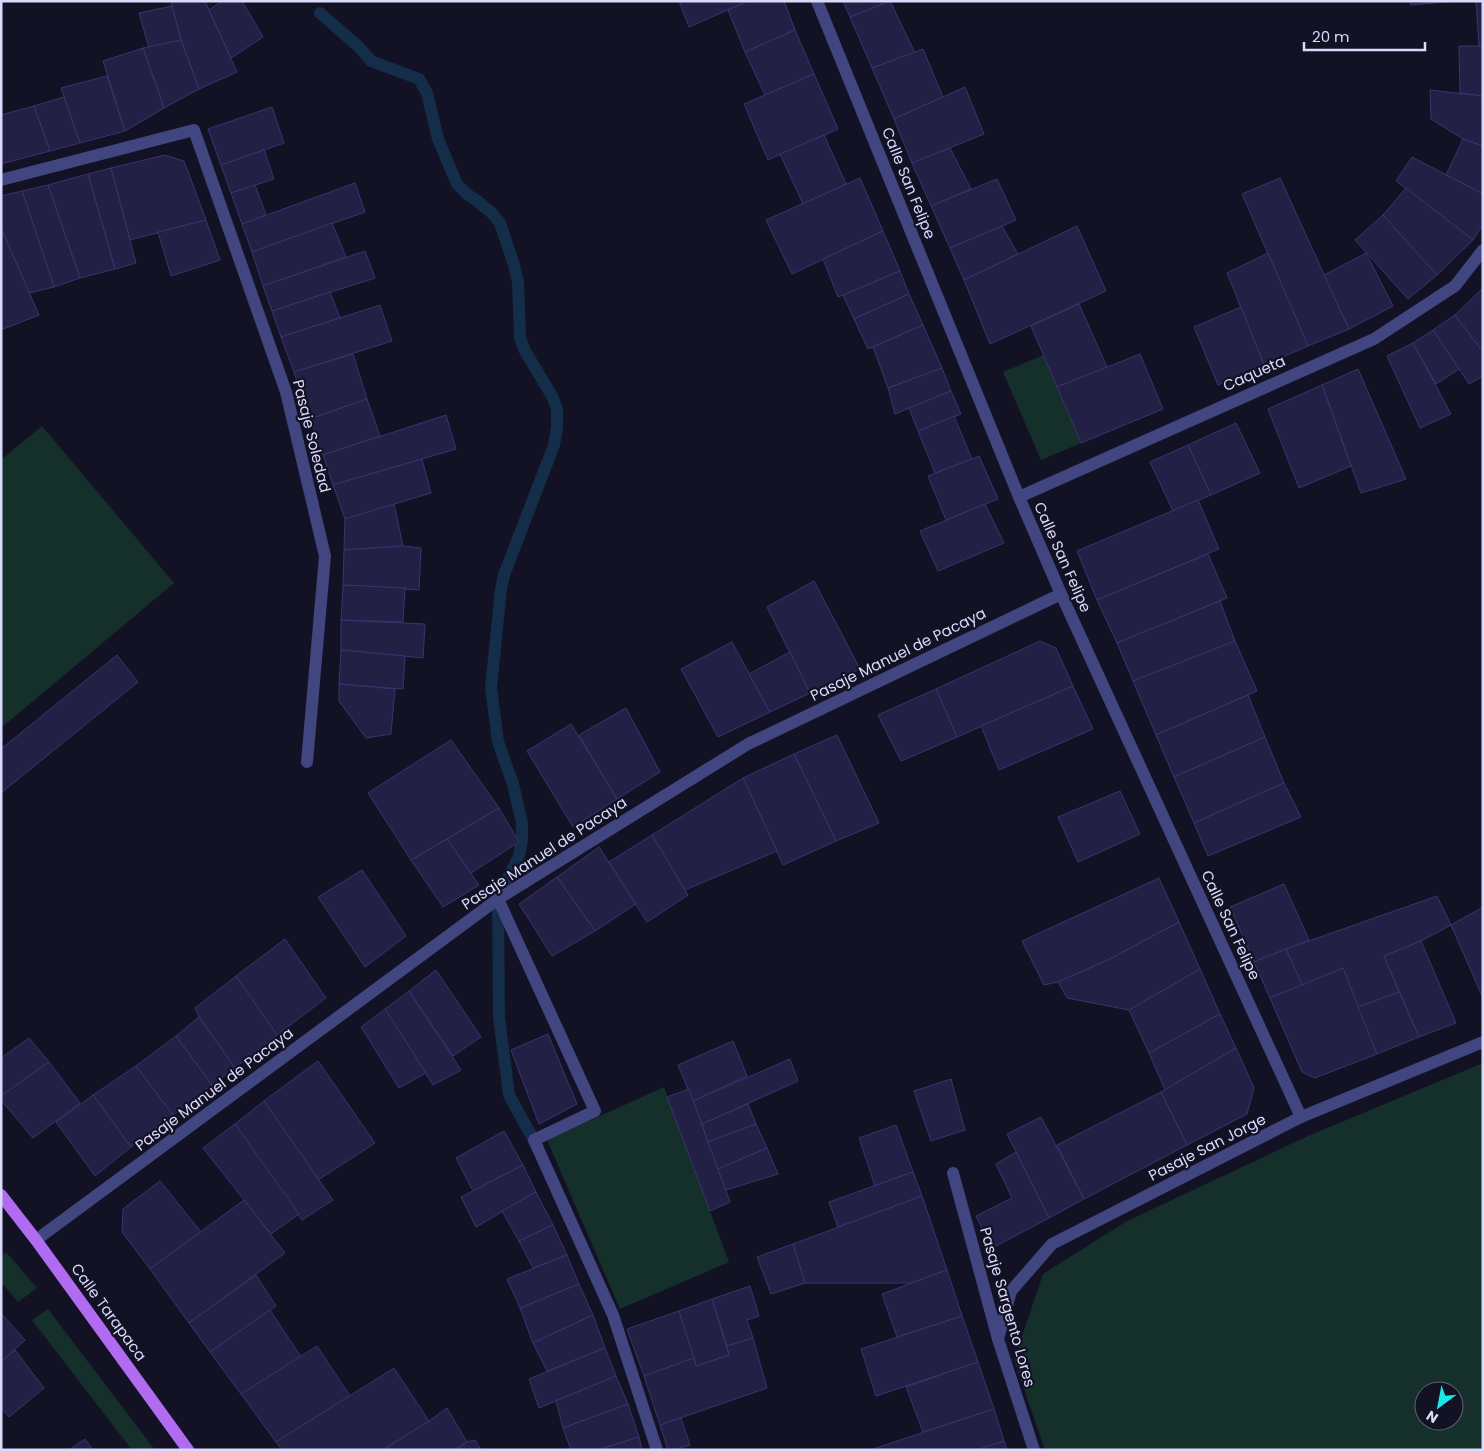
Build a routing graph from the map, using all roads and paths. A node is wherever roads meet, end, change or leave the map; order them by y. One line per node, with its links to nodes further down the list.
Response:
1 (816, 1): 4 (street, Calle San Felipe)
2 (1, 180): 6 (street, Pasaje Soledad)
3 (1483, 250): 4 (street, Caqueta)
4 (1019, 497): 5 (street, Calle San Felipe)
5 (1061, 594): 7 (street, Pasaje Manuel de Pacaya); 9 (street, Calle San Felipe)
6 (307, 762)
7 (498, 899): 12 (street, Pasaje Manuel de Pacaya); 15 (street)
8 (1483, 1042): 9 (street, Pasaje San Jorge)
9 (1301, 1117): 13 (street, Pasaje San Jorge)
10 (953, 1173): 13 (street, Pasaje Sargento Lores)
11 (1, 1195): 12 (main road, Calle Tarapaca)
12 (36, 1240): 14 (main road, Calle Tarapaca)
13 (998, 1339): 16 (street, Pasaje Sargento Lores)
14 (188, 1450)
15 (657, 1450)
16 (1034, 1450)

